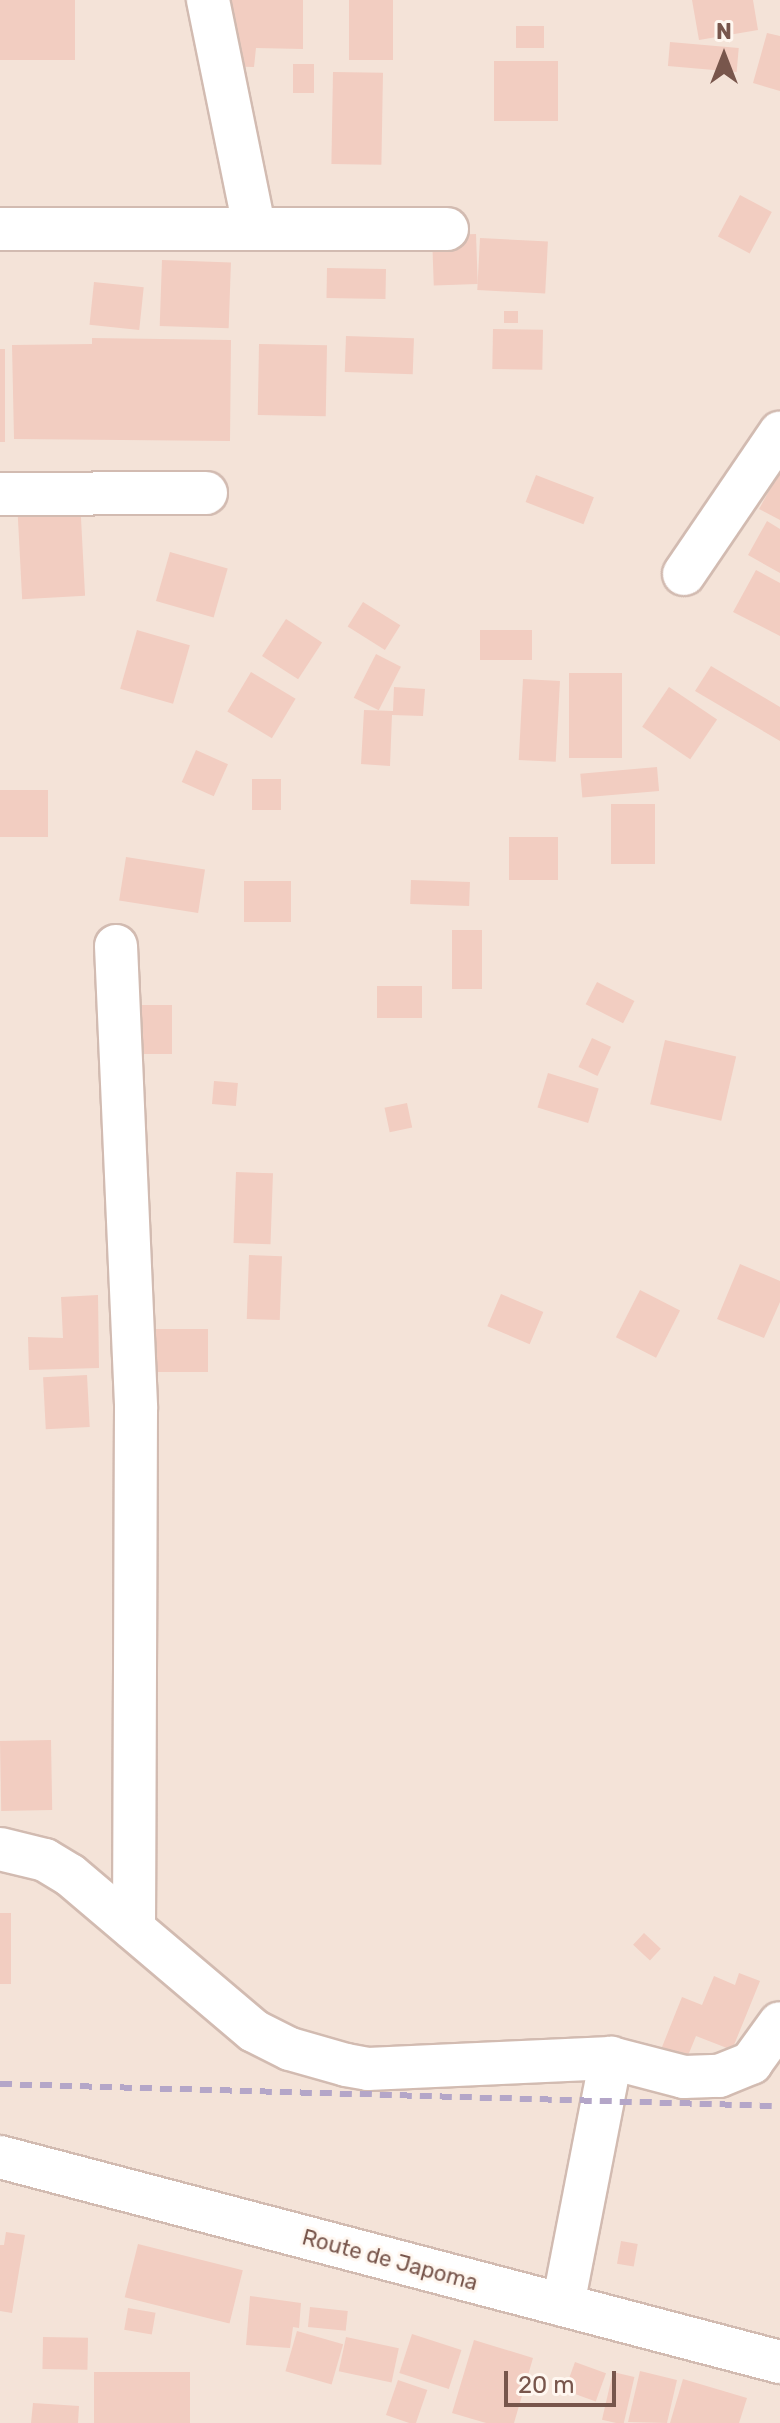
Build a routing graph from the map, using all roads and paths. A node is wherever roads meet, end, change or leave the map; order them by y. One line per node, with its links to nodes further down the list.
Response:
1 (208, 0): 2 (street)
2 (254, 227): 3 (street); 4 (street)
3 (0, 229)
4 (447, 229)
5 (780, 433): 8 (street)
6 (206, 493): 7 (street)
7 (0, 494)
8 (684, 574)
9 (116, 946): 11 (street)
10 (0, 1849): 11 (street)
11 (134, 1929): 13 (street)
12 (780, 2023): 13 (street)
13 (611, 2058): 15 (street)
14 (0, 2157): 15 (street, Route de Japoma)
15 (563, 2305): 16 (street, Route de Japoma)
16 (780, 2362)

